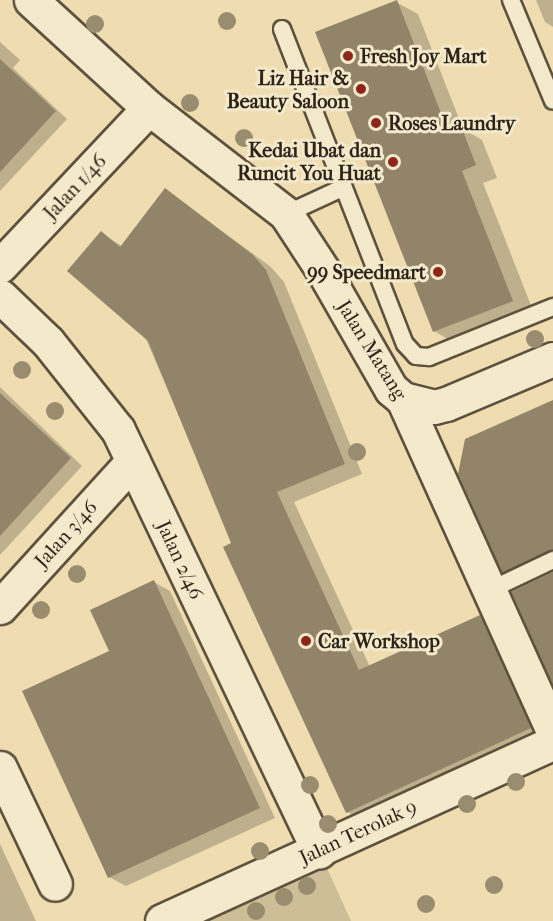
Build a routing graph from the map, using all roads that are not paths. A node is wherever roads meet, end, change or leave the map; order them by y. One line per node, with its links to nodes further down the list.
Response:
1 (31, 0): 5 (street, Jalan Matang)
2 (511, 0): 4 (lane)
3 (282, 29): 6 (lane)
4 (553, 101)
5 (149, 108): 7 (street, Jalan Matang); 8 (street, Jalan 1/46)
6 (342, 188): 7 (lane); 10 (lane)
7 (286, 214): 12 (street, Jalan Matang)
8 (0, 266)
9 (0, 296): 13 (street, Jalan 2/46)
10 (553, 307)
11 (553, 359): 12 (street)
12 (403, 399): 15 (street, Jalan Matang)
13 (133, 461): 16 (street, Jalan 3/46); 20 (street, Jalan 2/46)
14 (553, 560): 15 (lane)
15 (490, 590): 17 (street, Jalan Matang)
16 (0, 607)
17 (553, 731)
18 (553, 743): 20 (street, Jalan Terolak 9)
19 (0, 768): 21 (street)
20 (318, 851): 22 (street, Jalan Terolak 9)
21 (55, 884)
22 (162, 921)

